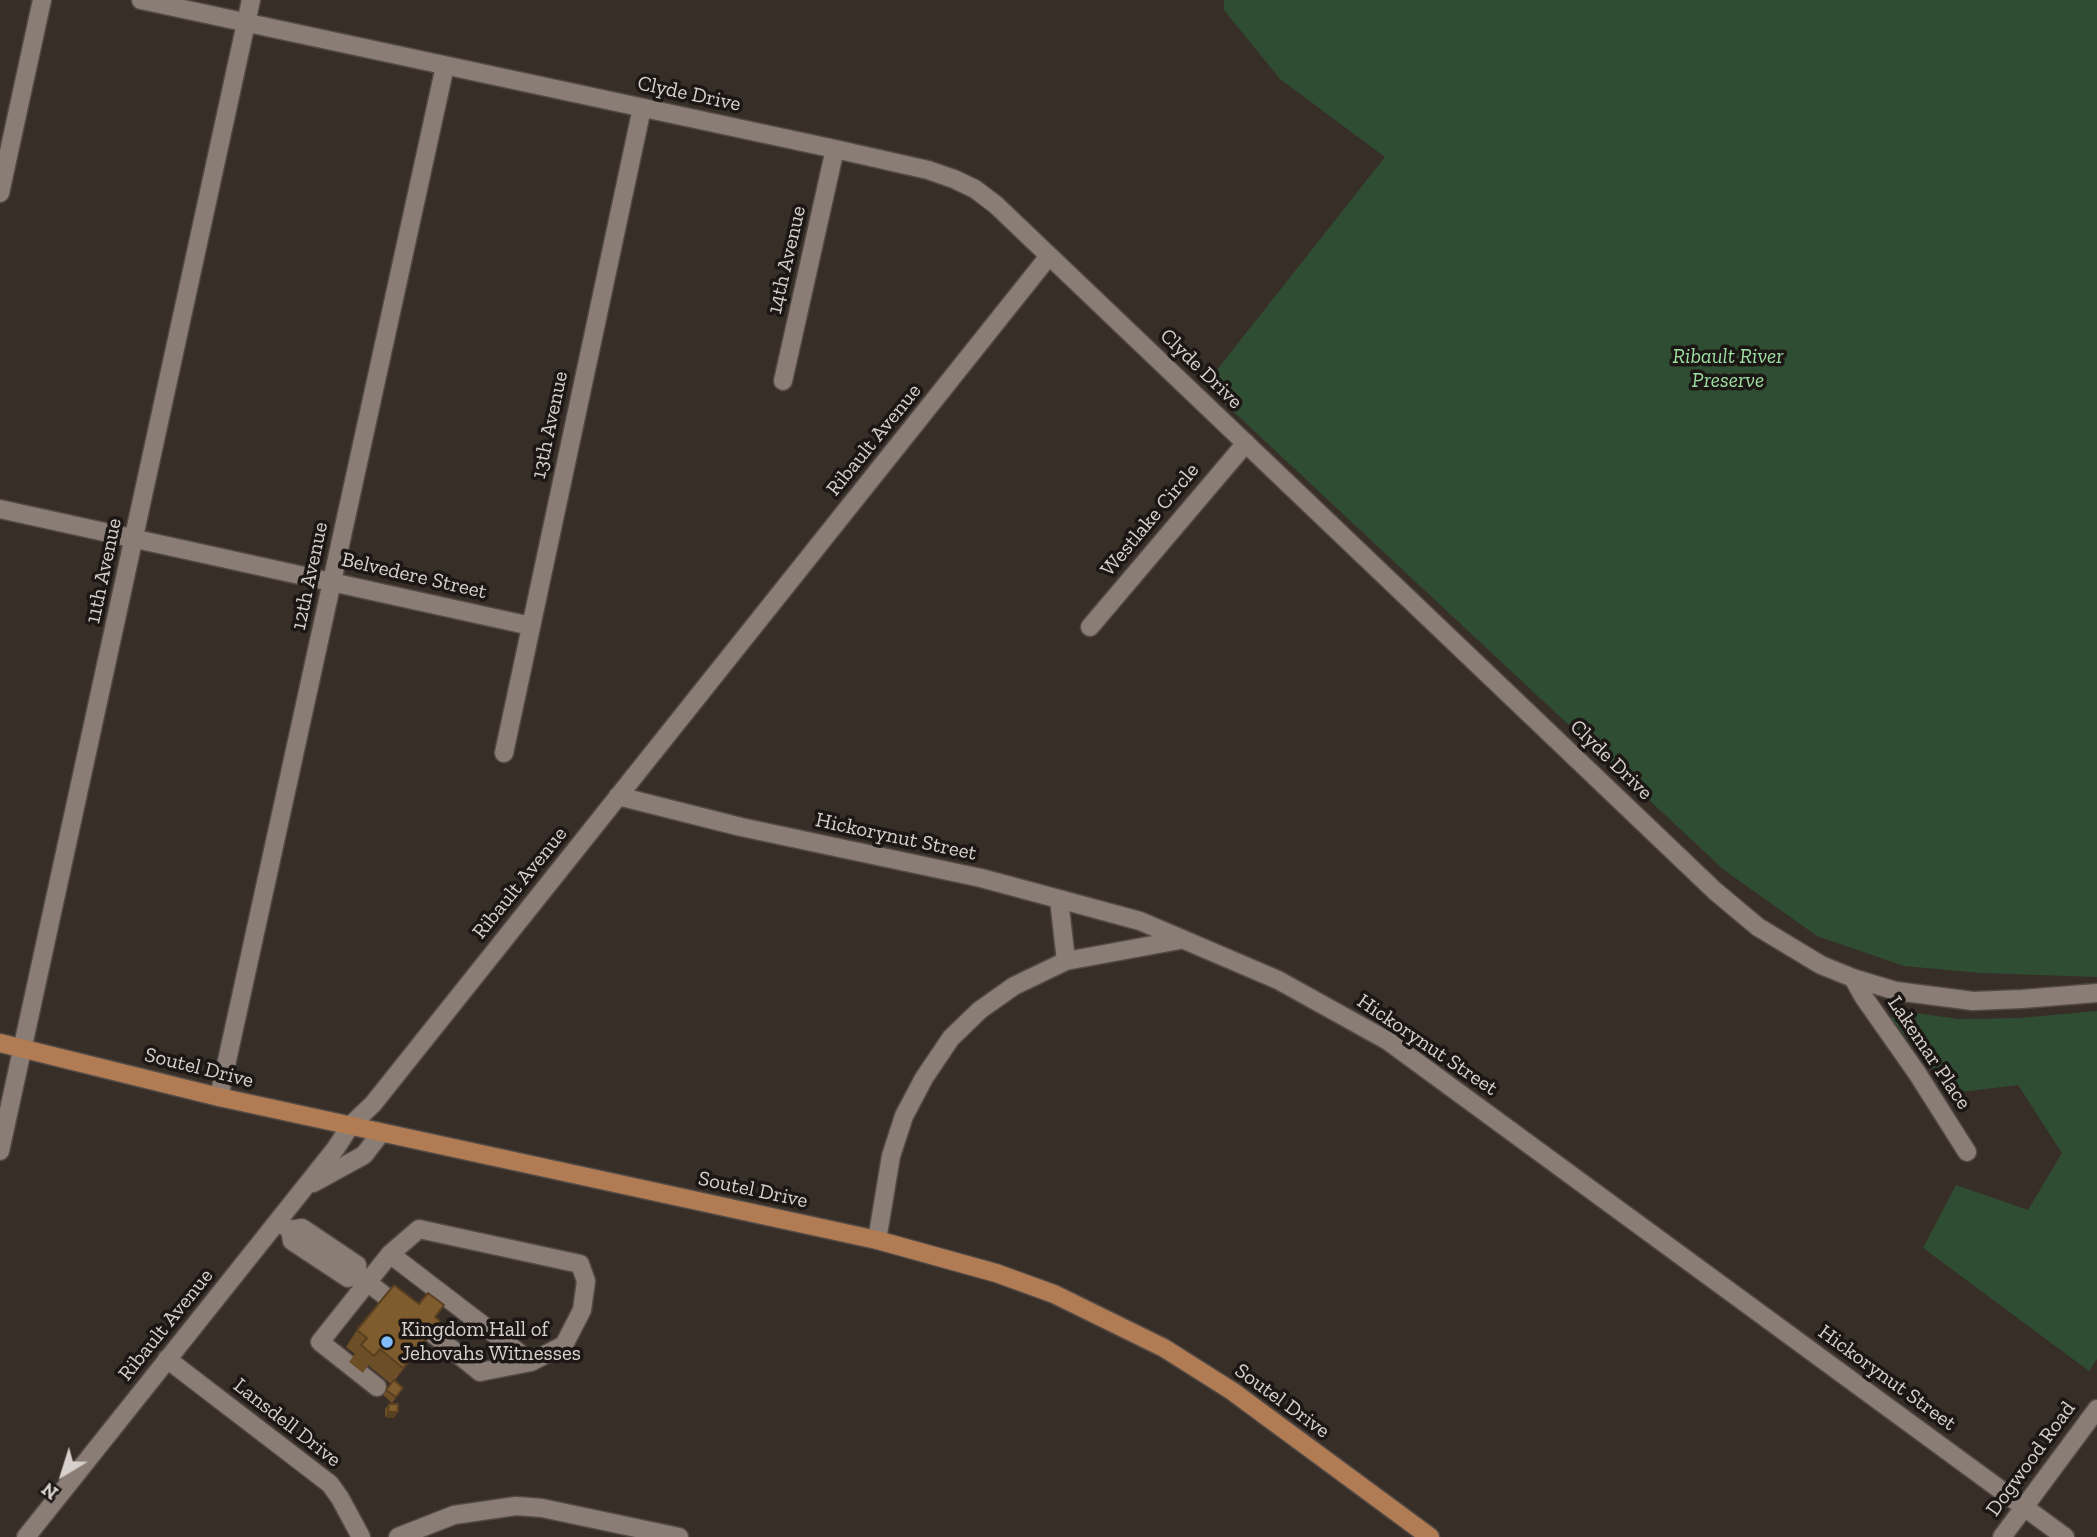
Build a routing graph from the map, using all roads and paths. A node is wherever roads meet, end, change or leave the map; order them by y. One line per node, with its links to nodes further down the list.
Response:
1 (42, 0): 8 (street)
2 (141, 0): 4 (street, Clyde Drive)
3 (251, 0): 4 (street, 11th Avenue)
4 (246, 23): 5 (street, Clyde Drive); 13 (street, 11th Avenue)
5 (445, 66): 6 (street, Clyde Drive); 14 (street, 12th Avenue)
6 (642, 108): 7 (street, Clyde Drive); 15 (street, 13th Avenue)
7 (835, 149): 9 (street, Clyde Drive); 10 (street, 14th Avenue)
8 (0, 193)
9 (1049, 256): 11 (street, Clyde Drive); 18 (street, Ribault Avenue)
10 (783, 381)
11 (1245, 443): 16 (street, Westlake Circle); 22 (street, Clyde Drive)
12 (0, 509): 13 (street, Belvedere Street)
13 (134, 538): 14 (street, Belvedere Street); 25 (street, 11th Avenue)
14 (332, 581): 15 (street, Belvedere Street); 26 (street, 12th Avenue)
15 (531, 626): 17 (street, 13th Avenue)
16 (1090, 627)
17 (504, 753)
18 (618, 796): 19 (street, Hickorynut Street); 27 (street, Ribault Avenue)
19 (1059, 899): 20 (street, Hickorynut Street); 21 (street)
20 (1181, 940): 21 (street); 42 (street, Hickorynut Street)
21 (1066, 961): 33 (street)
22 (1853, 978): 23 (street, Clyde Drive); 30 (street, Lakemar Place)
23 (2097, 993)
24 (0, 1043): 25 (main road, Soutel Drive)
25 (23, 1048): 26 (main road, Soutel Drive); 29 (street, 11th Avenue)
26 (219, 1097): 27 (main road, Soutel Drive)
27 (349, 1126): 28 (main road, Soutel Drive); 31 (street, Ribault Avenue)
28 (381, 1133): 31 (street); 33 (main road, Soutel Drive)
29 (0, 1151)
30 (1967, 1152)
31 (304, 1189): 32 (street, Ribault Avenue)
32 (284, 1226): 35 (street); 38 (street, Ribault Avenue)
33 (877, 1240): 47 (main road, Soutel Drive)
34 (390, 1254): 35 (street); 39 (street); 39 (street)
35 (363, 1278): 36 (street); 40 (street)
36 (411, 1316)
37 (427, 1329): 39 (street)
38 (167, 1359): 43 (street, Ribault Avenue); 44 (street, Lansdell Drive)
39 (531, 1362)
40 (377, 1387)
41 (2097, 1409): 42 (street, Dogwood Road)
42 (2026, 1508): 48 (street, Dogwood Road); 49 (street, Hickorynut Street)
43 (26, 1537)
44 (361, 1537)
45 (398, 1537): 46 (street)
46 (679, 1537)
47 (1430, 1537)
48 (2002, 1537)
49 (2065, 1537)

